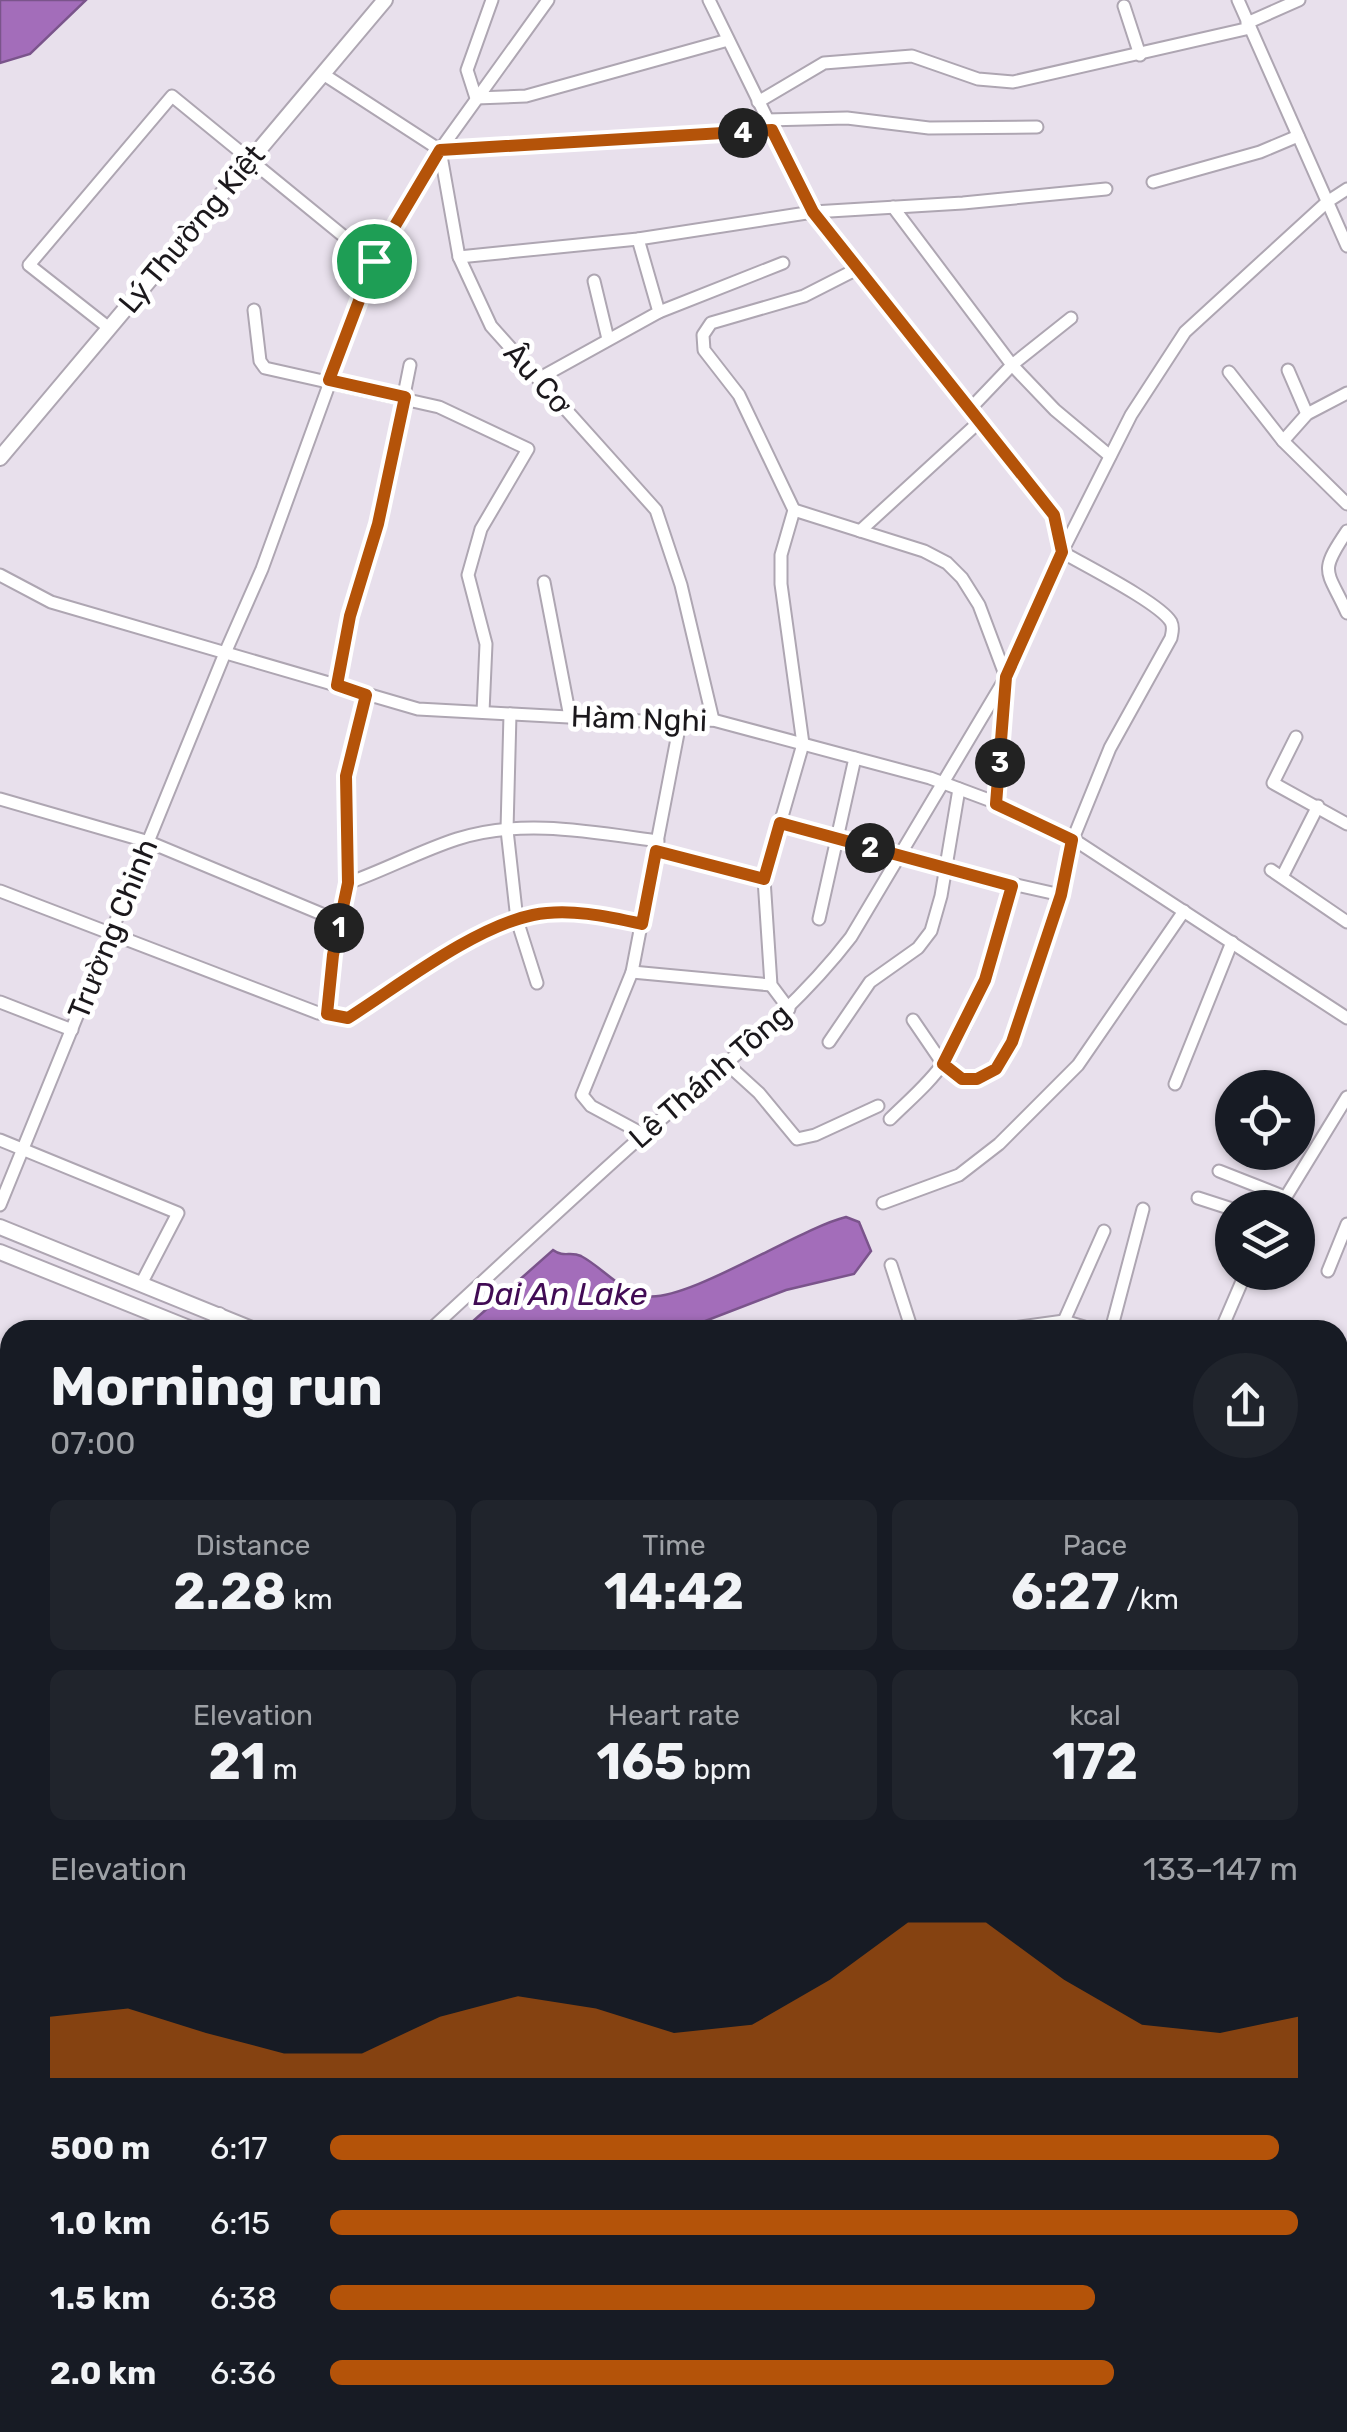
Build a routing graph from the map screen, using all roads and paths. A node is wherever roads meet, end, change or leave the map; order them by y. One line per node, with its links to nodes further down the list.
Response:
1 (385, 0): 11 (main road, Lý Thường Kiệt)
2 (492, 0): 12 (street)
3 (548, 0): 12 (street, Trường Chinh)
4 (708, 0): 9 (street)
5 (1238, 0): 8 (street)
6 (1299, 0): 8 (street)
7 (1124, 6): 10 (street)
8 (1249, 26): 10 (street); 16 (street)
9 (728, 40): 12 (street); 13 (street)
10 (1140, 54): 13 (street)
11 (323, 74): 17 (street); 18 (main road, Lý Thường Kiệt)
12 (476, 98): 17 (street, Trường Chinh)
13 (758, 102): 14 (street)
14 (769, 125): 15 (street); 17 (street); 24 (street)
15 (1037, 128)
16 (1298, 136): 19 (street); 22 (street)
17 (440, 150): 27 (street, Âu Cơ); 28 (street, Trường Chinh)
18 (249, 162): 28 (street); 35 (main road, Lý Thường Kiệt); 35 (street)
19 (1153, 182)
20 (1106, 189): 23 (street)
21 (1347, 189): 22 (street)
22 (1327, 202): 26 (street); 50 (street)
23 (893, 207): 24 (street); 38 (street)
24 (813, 212): 25 (street); 30 (street)
25 (638, 240): 27 (street); 33 (street)
26 (1347, 246)
27 (459, 257): 41 (street, Âu Cơ)
28 (374, 261): 42 (street, Trường Chinh)
29 (783, 264): 33 (street)
30 (857, 269): 45 (street); 52 (street)
31 (594, 281): 36 (street)
32 (254, 310): 42 (street)
33 (659, 312): 36 (street)
34 (1071, 318): 38 (street)
35 (109, 328): 49 (main road, Lý Thường Kiệt)
36 (608, 340): 41 (street)
37 (410, 365): 44 (street)
38 (1012, 365): 45 (street); 50 (street)
39 (1288, 370): 46 (street)
40 (1229, 372): 48 (street)
41 (538, 379): 66 (street, Âu Cơ)
42 (329, 380): 44 (street); 59 (street, Trường Chinh)
43 (1347, 393): 46 (street)
44 (405, 397): 61 (street); 63 (street)
45 (970, 409): 47 (street)
46 (1307, 414): 48 (street)
47 (979, 422): 53 (street); 55 (street)
48 (1283, 441): 51 (street)
49 (2, 452)
50 (1110, 456): 55 (street)
51 (1347, 504)
52 (794, 510): 53 (street); 69 (street)
53 (860, 531): 60 (street)
54 (1347, 531): 58 (street)
55 (1062, 552): 60 (street); 80 (street)
56 (0, 575): 59 (street, Hàm Nghi)
57 (544, 582): 65 (street)
58 (1347, 613)
59 (225, 652): 61 (street, Hàm Nghi); 81 (street, Trường Chinh)
60 (1006, 677): 71 (street, Lê Thánh Tông); 74 (street)
61 (337, 685): 62 (street, Hàm Nghi)
62 (366, 695): 63 (street, Hàm Nghi); 86 (street)
63 (483, 712): 64 (street, Hàm Nghi)
64 (510, 714): 65 (street, Hàm Nghi); 78 (street)
65 (570, 717): 67 (street, Hàm Nghi)
66 (713, 720): 67 (street, Hàm Nghi); 69 (street, Hàm Nghi)
67 (680, 722): 82 (street)
68 (1296, 737): 75 (street)
69 (803, 744): 70 (street, Hàm Nghi); 76 (street)
70 (855, 758): 71 (street, Hàm Nghi); 79 (street)
71 (942, 782): 72 (street, Hàm Nghi); 83 (street, Lê Thánh Tông)
72 (959, 789): 74 (street, Hàm Nghi); 84 (street)
73 (0, 798): 81 (street)
74 (996, 804): 80 (street, Hàm Nghi)
75 (1318, 806): 77 (street); 94 (street)
76 (780, 823): 79 (street); 85 (street)
77 (1347, 824)
78 (508, 830): 82 (street); 86 (street); 92 (street)
79 (840, 840): 83 (street); 91 (street)
80 (1072, 840): 89 (street); 90 (street, Hàm Nghi)
81 (149, 842): 93 (street); 96 (street, Trường Chinh)
82 (657, 846): 85 (street); 95 (street)
83 (899, 856): 84 (street); 102 (street, Lê Thánh Tông)
84 (946, 870): 87 (street); 107 (street)
85 (764, 879): 100 (street)
86 (348, 883): 93 (street)
87 (1012, 886): 89 (street); 109 (street)
88 (0, 891): 96 (street)
89 (1061, 895): 109 (street)
90 (1184, 911): 97 (street, Hàm Nghi); 121 (street)
91 (819, 919)
92 (517, 920): 95 (street); 99 (street); 103 (street)
93 (340, 922): 103 (street)
94 (1347, 922)
95 (642, 924): 98 (street)
96 (112, 932): 103 (street); 106 (street, Trường Chinh)
97 (1232, 942): 104 (street, Hàm Nghi); 110 (street)
98 (632, 972): 100 (street); 114 (street)
99 (537, 983)
100 (770, 985): 102 (street)
101 (0, 1002): 106 (street)
102 (789, 1009): 108 (street, Lê Thánh Tông)
103 (327, 1014)
104 (1347, 1018)
105 (913, 1020): 109 (street)
106 (72, 1030): 116 (street, Trường Chinh)
107 (829, 1042)
108 (726, 1063): 112 (street); 114 (street, Lê Thánh Tông)
109 (943, 1064): 113 (street)
110 (1175, 1084)
111 (1347, 1097): 119 (street)
112 (878, 1106)
113 (890, 1120)
114 (643, 1134): 136 (street, Lê Thánh Tông)
115 (0, 1140): 116 (street)
116 (24, 1149): 123 (street, Trường Chinh); 131 (street)
117 (1219, 1171): 118 (street)
118 (1258, 1190)
119 (1289, 1190)
120 (1198, 1198): 122 (street)
121 (883, 1204)
122 (1215, 1204)
123 (0, 1205)
124 (1143, 1209): 139 (street)
125 (1347, 1224): 130 (street)
126 (0, 1227): 131 (main road)
127 (1104, 1231): 138 (street)
128 (0, 1252): 133 (main road)
129 (891, 1265): 137 (street)
130 (1328, 1271)
131 (140, 1284): 133 (main road); 135 (main road)
132 (1239, 1290): 140 (street)
133 (132, 1306): 134 (main road)
134 (168, 1320)
135 (210, 1320)
136 (441, 1320)
137 (909, 1320)
138 (1064, 1320)
139 (1114, 1320)
140 (1226, 1320)

